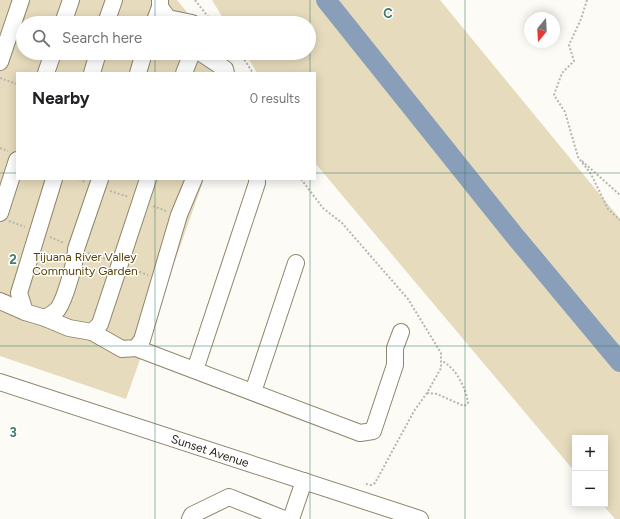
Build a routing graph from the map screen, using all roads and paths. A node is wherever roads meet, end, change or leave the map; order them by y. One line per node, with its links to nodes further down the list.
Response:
1 (20, 0): 18 (street)
2 (71, 0): 7 (street)
3 (114, 0): 8 (street)
4 (195, 0): 11 (path)
5 (587, 0): 27 (path)
6 (160, 3): 9 (street); 10 (street)
7 (65, 16)
8 (108, 16)
9 (156, 16)
10 (167, 16)
11 (208, 16)
12 (51, 60): 19 (street)
13 (96, 60): 20 (street)
14 (142, 60): 21 (street)
15 (189, 60): 22 (street)
16 (212, 60): 23 (street)
17 (245, 60): 24 (path)
18 (0, 62)
19 (46, 72)
20 (92, 72)
21 (138, 72)
22 (184, 72)
23 (226, 72)
24 (252, 72)
25 (0, 78): 26 (path)
26 (16, 84)
27 (578, 158): 34 (path); 36 (path)
28 (16, 163): 35 (street)
29 (54, 180): 39 (street)
30 (100, 180): 40 (street)
31 (148, 180): 41 (street)
32 (194, 180): 43 (street)
33 (257, 180): 45 (street)
34 (620, 195)
35 (0, 213)
36 (620, 220)
37 (296, 263): 47 (street)
38 (0, 300): 39 (street)
39 (25, 312): 40 (street)
40 (45, 318): 41 (street)
41 (92, 332): 43 (street)
42 (401, 332): 47 (street)
43 (136, 348): 45 (street)
44 (442, 361): 48 (path)
45 (195, 370): 47 (street)
46 (1, 387): 49 (street, Sunset Avenue)
47 (253, 392)
48 (428, 393)
49 (304, 482): 52 (street); 53 (street, Sunset Avenue)
50 (190, 519): 51 (street)
51 (284, 519)
52 (291, 519)
53 (420, 519)

